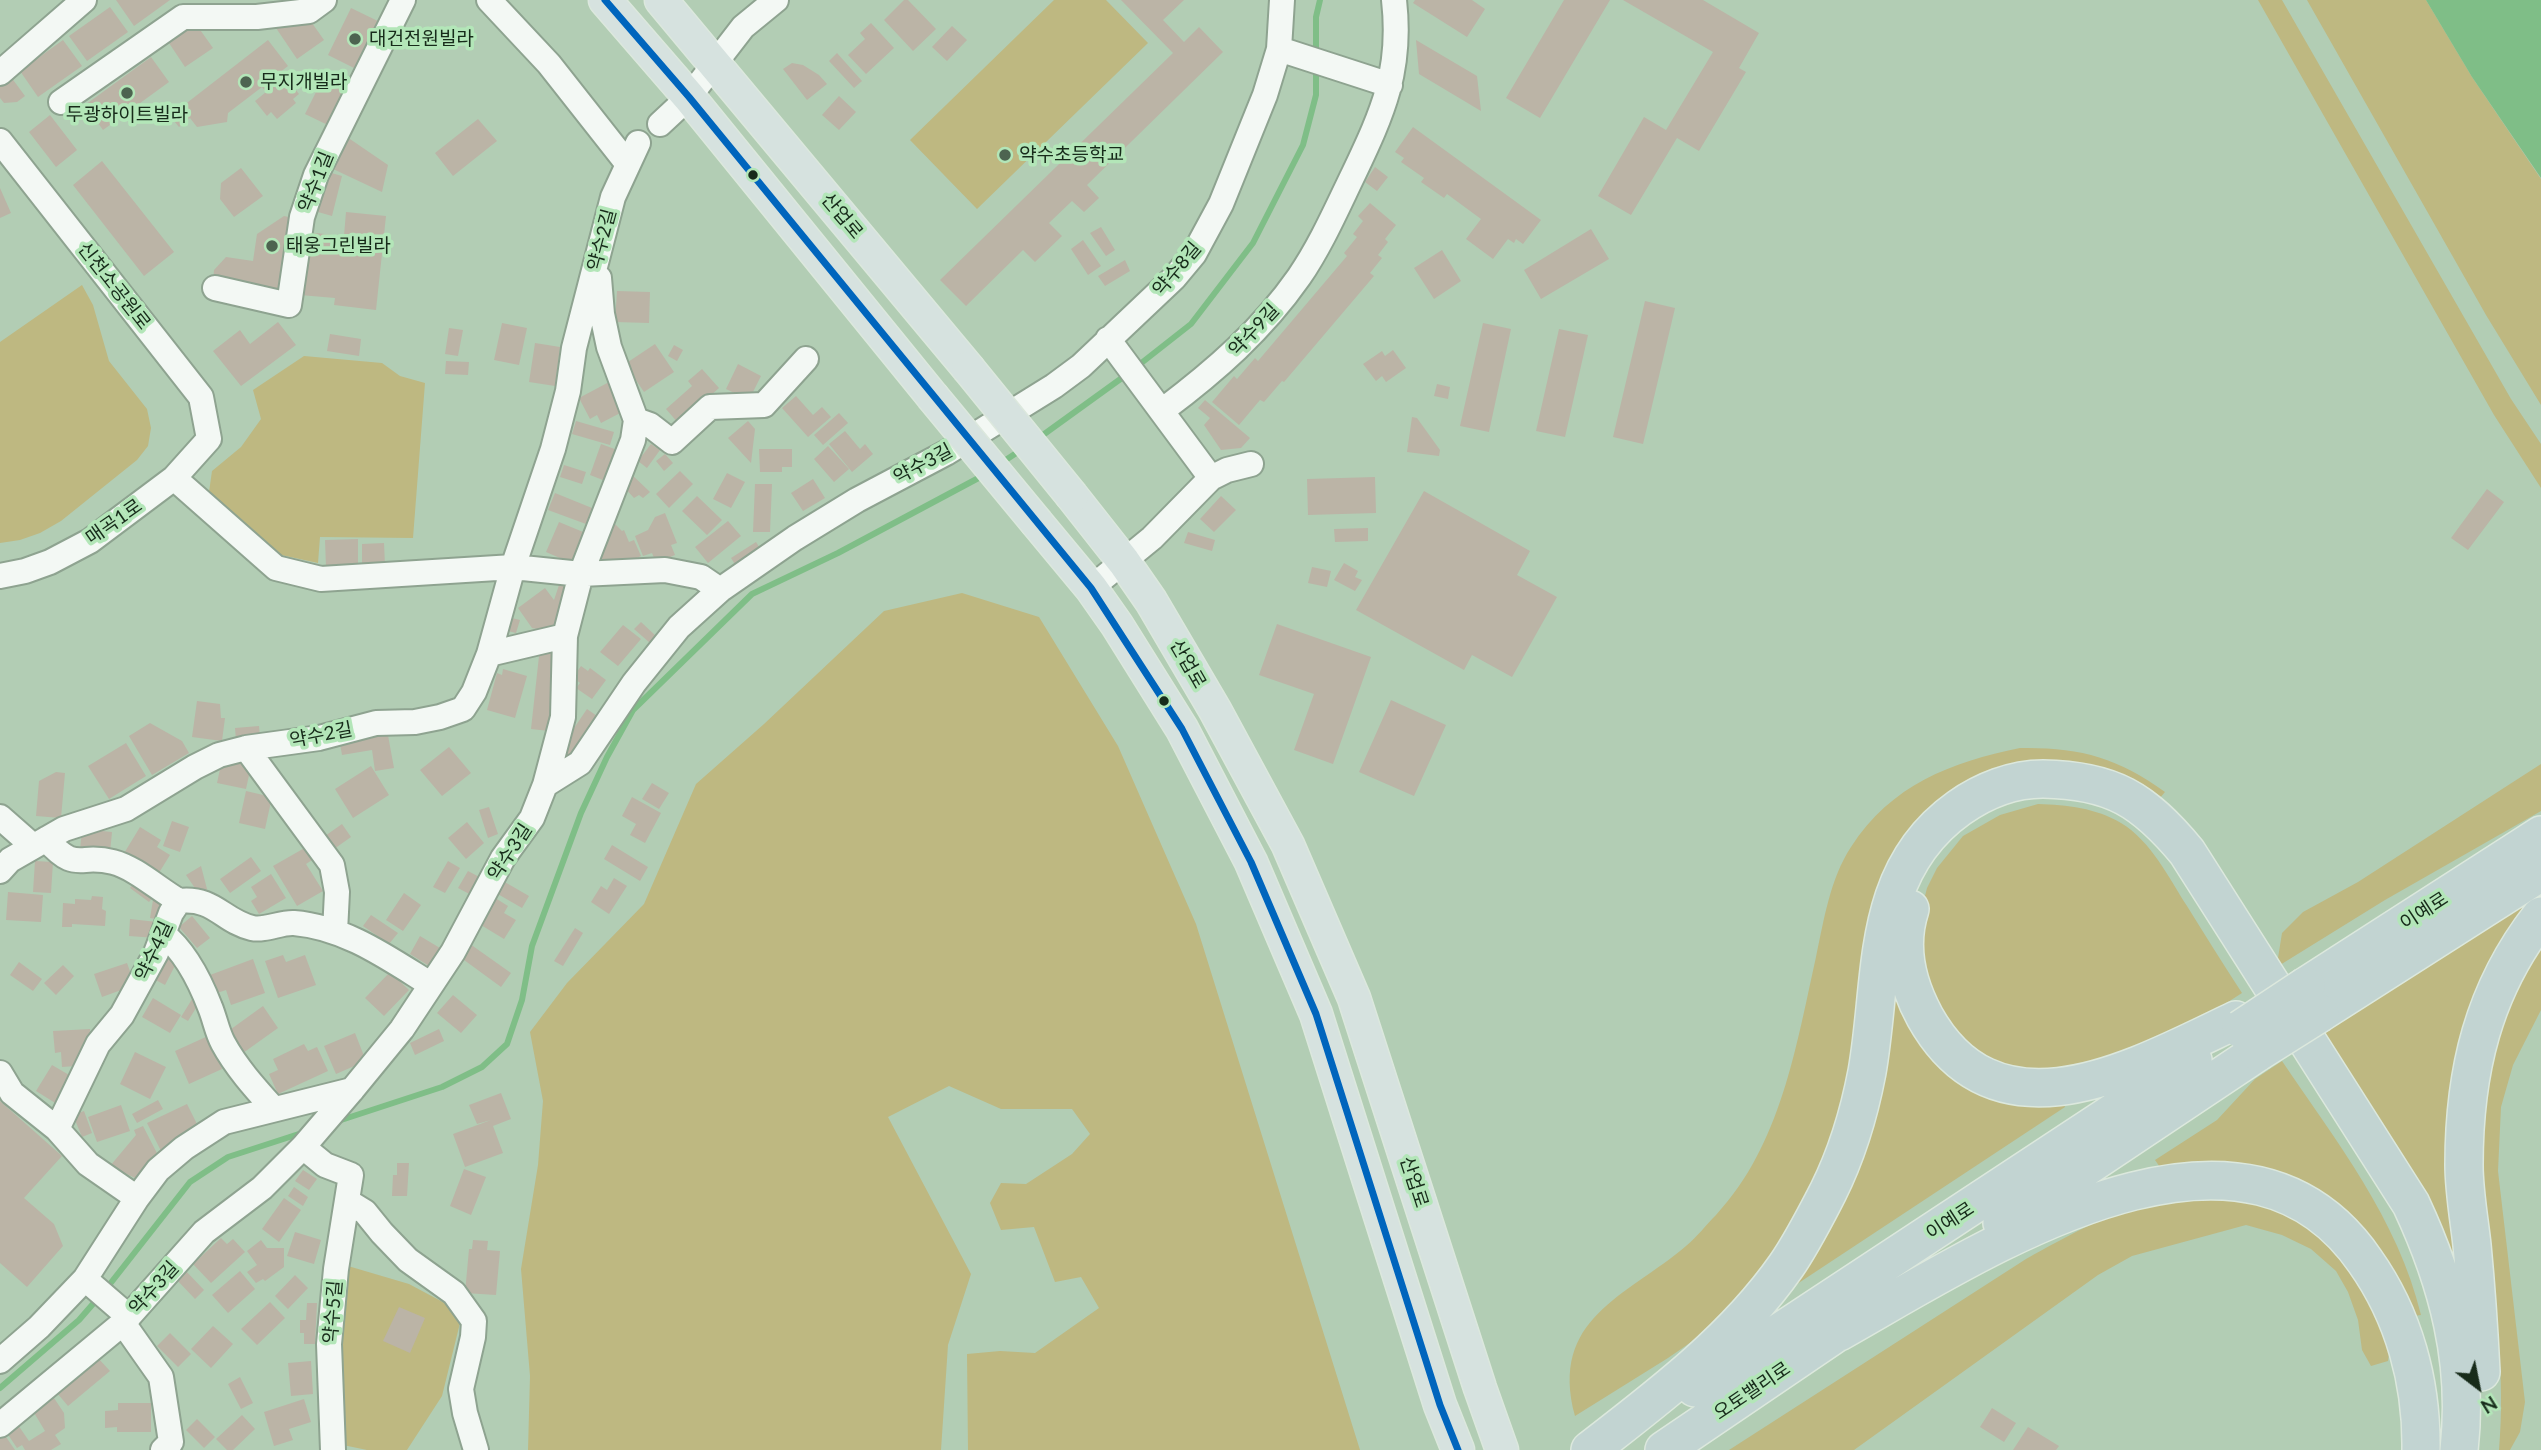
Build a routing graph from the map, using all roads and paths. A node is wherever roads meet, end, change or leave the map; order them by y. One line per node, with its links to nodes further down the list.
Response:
1 (84, 0): 12 (street)
2 (324, 0): 15 (street)
3 (403, 0): 19 (street, 약수1길)
4 (489, 0): 18 (street, 약수2길)
5 (605, 0): 14 (main road, 산업로)
6 (661, 0): 11 (main road, 산업로)
7 (776, 0): 11 (street)
8 (1282, 0): 10 (street, 약수8길)
9 (1394, 0): 13 (street, 약수9길)
10 (1279, 49): 13 (street); 20 (street, 약수8길)
11 (714, 64): 14 (street); 29 (main road, 산업로, bridge)
12 (0, 73)
13 (1390, 85): 22 (street, 약수9길)
14 (689, 97): 16 (street); 33 (main road, 산업로, bridge)
15 (61, 102)
16 (660, 124)
17 (0, 141): 25 (street, 신천소공원로)
18 (598, 252): 23 (street); 30 (street, 약수2길)
19 (215, 288)
20 (1113, 344): 22 (street); 24 (street, 약수8길)
21 (806, 359): 23 (street)
22 (1157, 402): 28 (street)
23 (636, 420): 31 (street, 약수3길)
24 (986, 430): 34 (street, 약수3길)
25 (209, 439): 27 (street, 매곡1로)
26 (1251, 464): 28 (street)
27 (174, 478): 30 (street); 32 (street, 매곡1로)
28 (1211, 478): 29 (street)
29 (1124, 562): 33 (street); 68 (main road, 산업로)
30 (513, 566): 31 (street); 36 (street, 약수2길)
31 (581, 574): 34 (street); 35 (street, 약수3길)
32 (0, 576)
33 (1091, 588): 67 (main road, 산업로)
34 (720, 590): 38 (street, 약수3길)
35 (565, 636): 36 (street); 38 (street, 약수3길)
36 (489, 654): 37 (street, 약수2길)
37 (246, 748): 41 (street, 약수2길); 46 (street)
38 (545, 785): 48 (street, 약수3길)
39 (0, 817): 41 (street)
40 (2541, 835): 49 (highway, 이예로)
41 (39, 842): 42 (street, 약수2길); 44 (street)
42 (0, 871)
43 (2541, 872): 49 (highway, 이예로)
44 (178, 901): 46 (street, 약수4길); 47 (street, 약수4길)
45 (2541, 916): 74 (highway)
46 (335, 932): 48 (street, 약수4길)
47 (163, 934): 53 (street); 54 (street, 약수4길)
48 (430, 984): 52 (street, 약수3길)
49 (2313, 1000): 50 (highway, bridge)
50 (2245, 1034): 60 (highway, 이예로); 63 (highway, 이예로); 72 (highway)
51 (0, 1073): 54 (street)
52 (352, 1090): 53 (street); 55 (street, 약수3길)
53 (273, 1108): 56 (street)
54 (57, 1129): 56 (street)
55 (303, 1147): 57 (street, 약수5길); 59 (street, 약수3길)
56 (137, 1198): 58 (street)
57 (347, 1202): 65 (street, 약수5길); 66 (street)
58 (85, 1279): 59 (street); 61 (street)
59 (126, 1320): 62 (street, 약수3길); 64 (street)
60 (1839, 1332): 63 (highway, 오토밸리로); 71 (highway)
61 (0, 1361)
62 (0, 1425)
63 (1663, 1426): 69 (highway); 70 (highway, 오토밸리로); 73 (highway)
64 (171, 1447)
65 (333, 1450)
66 (476, 1450)
67 (1458, 1450)
68 (1502, 1450)
69 (1590, 1450)
70 (1600, 1450)
71 (2421, 1450)
72 (2440, 1450)
73 (2459, 1450)
74 (2477, 1450)

